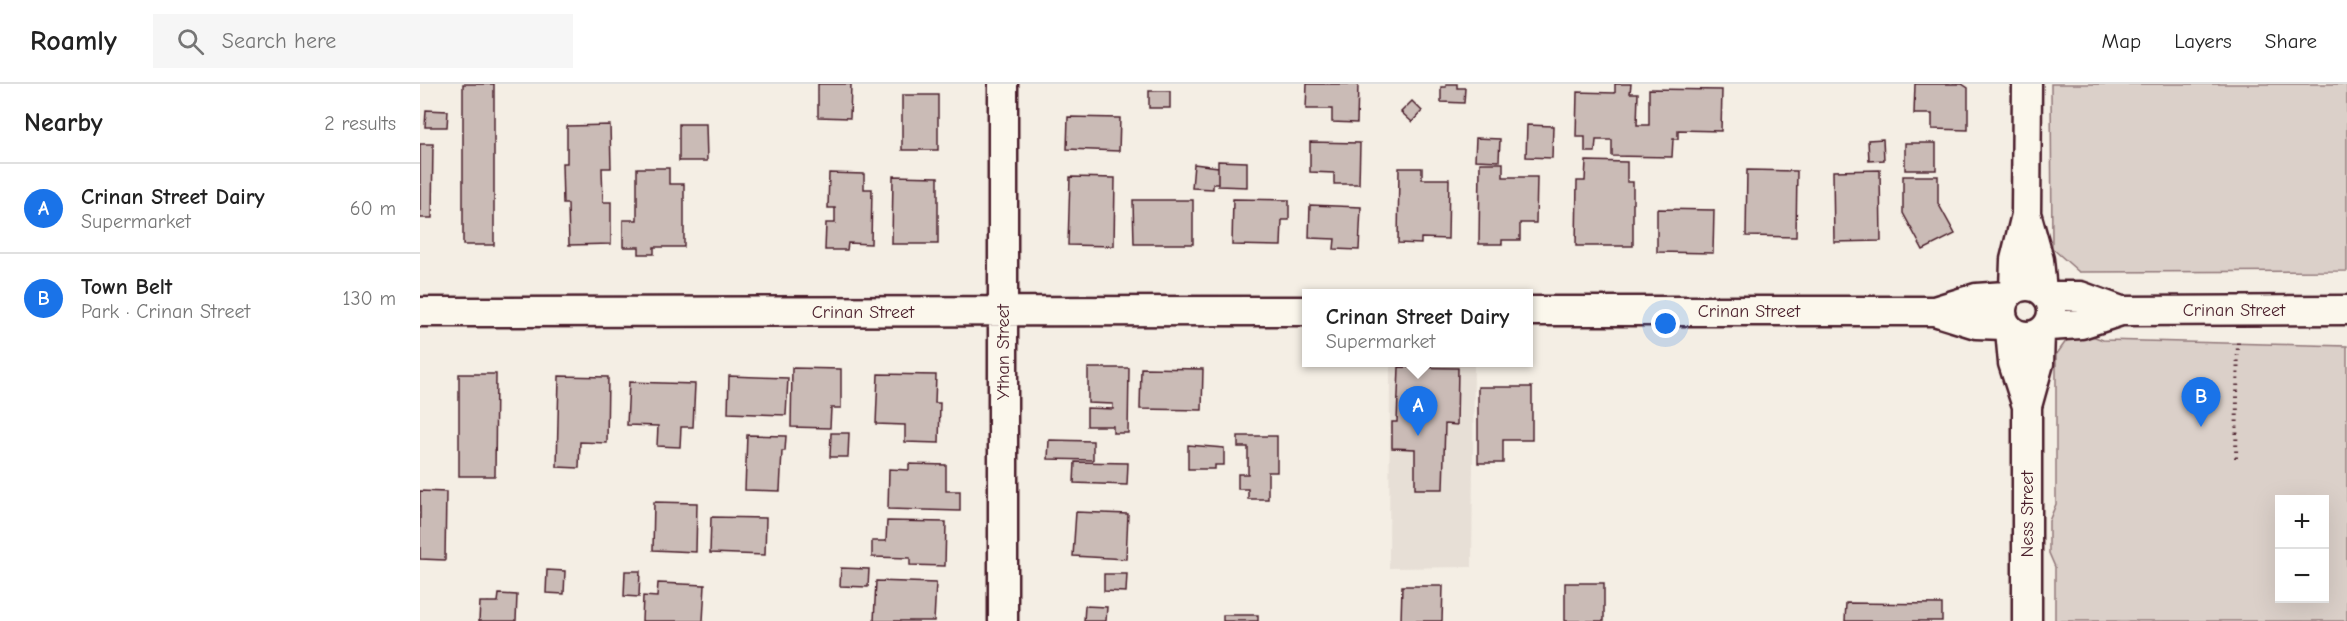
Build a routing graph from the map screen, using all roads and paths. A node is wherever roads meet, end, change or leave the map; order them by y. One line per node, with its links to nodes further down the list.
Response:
1 (1003, 84): 13 (street, Ythan Street)
2 (2027, 84): 3 (street)
3 (2026, 215): 4 (street); 5 (street)
4 (2010, 293): 5 (street); 10 (street, Crinan Street); 14 (street)
5 (2045, 294): 11 (street, Crinan Street); 15 (street)
6 (2239, 310): 7 (street, Crinan Street); 11 (street, Crinan Street); 17 (path)
7 (2347, 310)
8 (1302, 311): 13 (street, Crinan Street)
9 (1533, 311): 10 (street, Crinan Street)
10 (1934, 311): 14 (street, Crinan Street)
11 (2121, 311): 15 (street, Crinan Street)
12 (420, 312): 13 (street, Crinan Street)
13 (1004, 312): 18 (street, Ythan Street)
14 (2007, 328): 15 (street); 16 (street, Ness Street)
15 (2044, 329): 16 (street, Ness Street)
16 (2027, 406): 19 (street, Ness Street)
17 (2236, 458)
18 (1003, 621)
19 (2026, 621)

